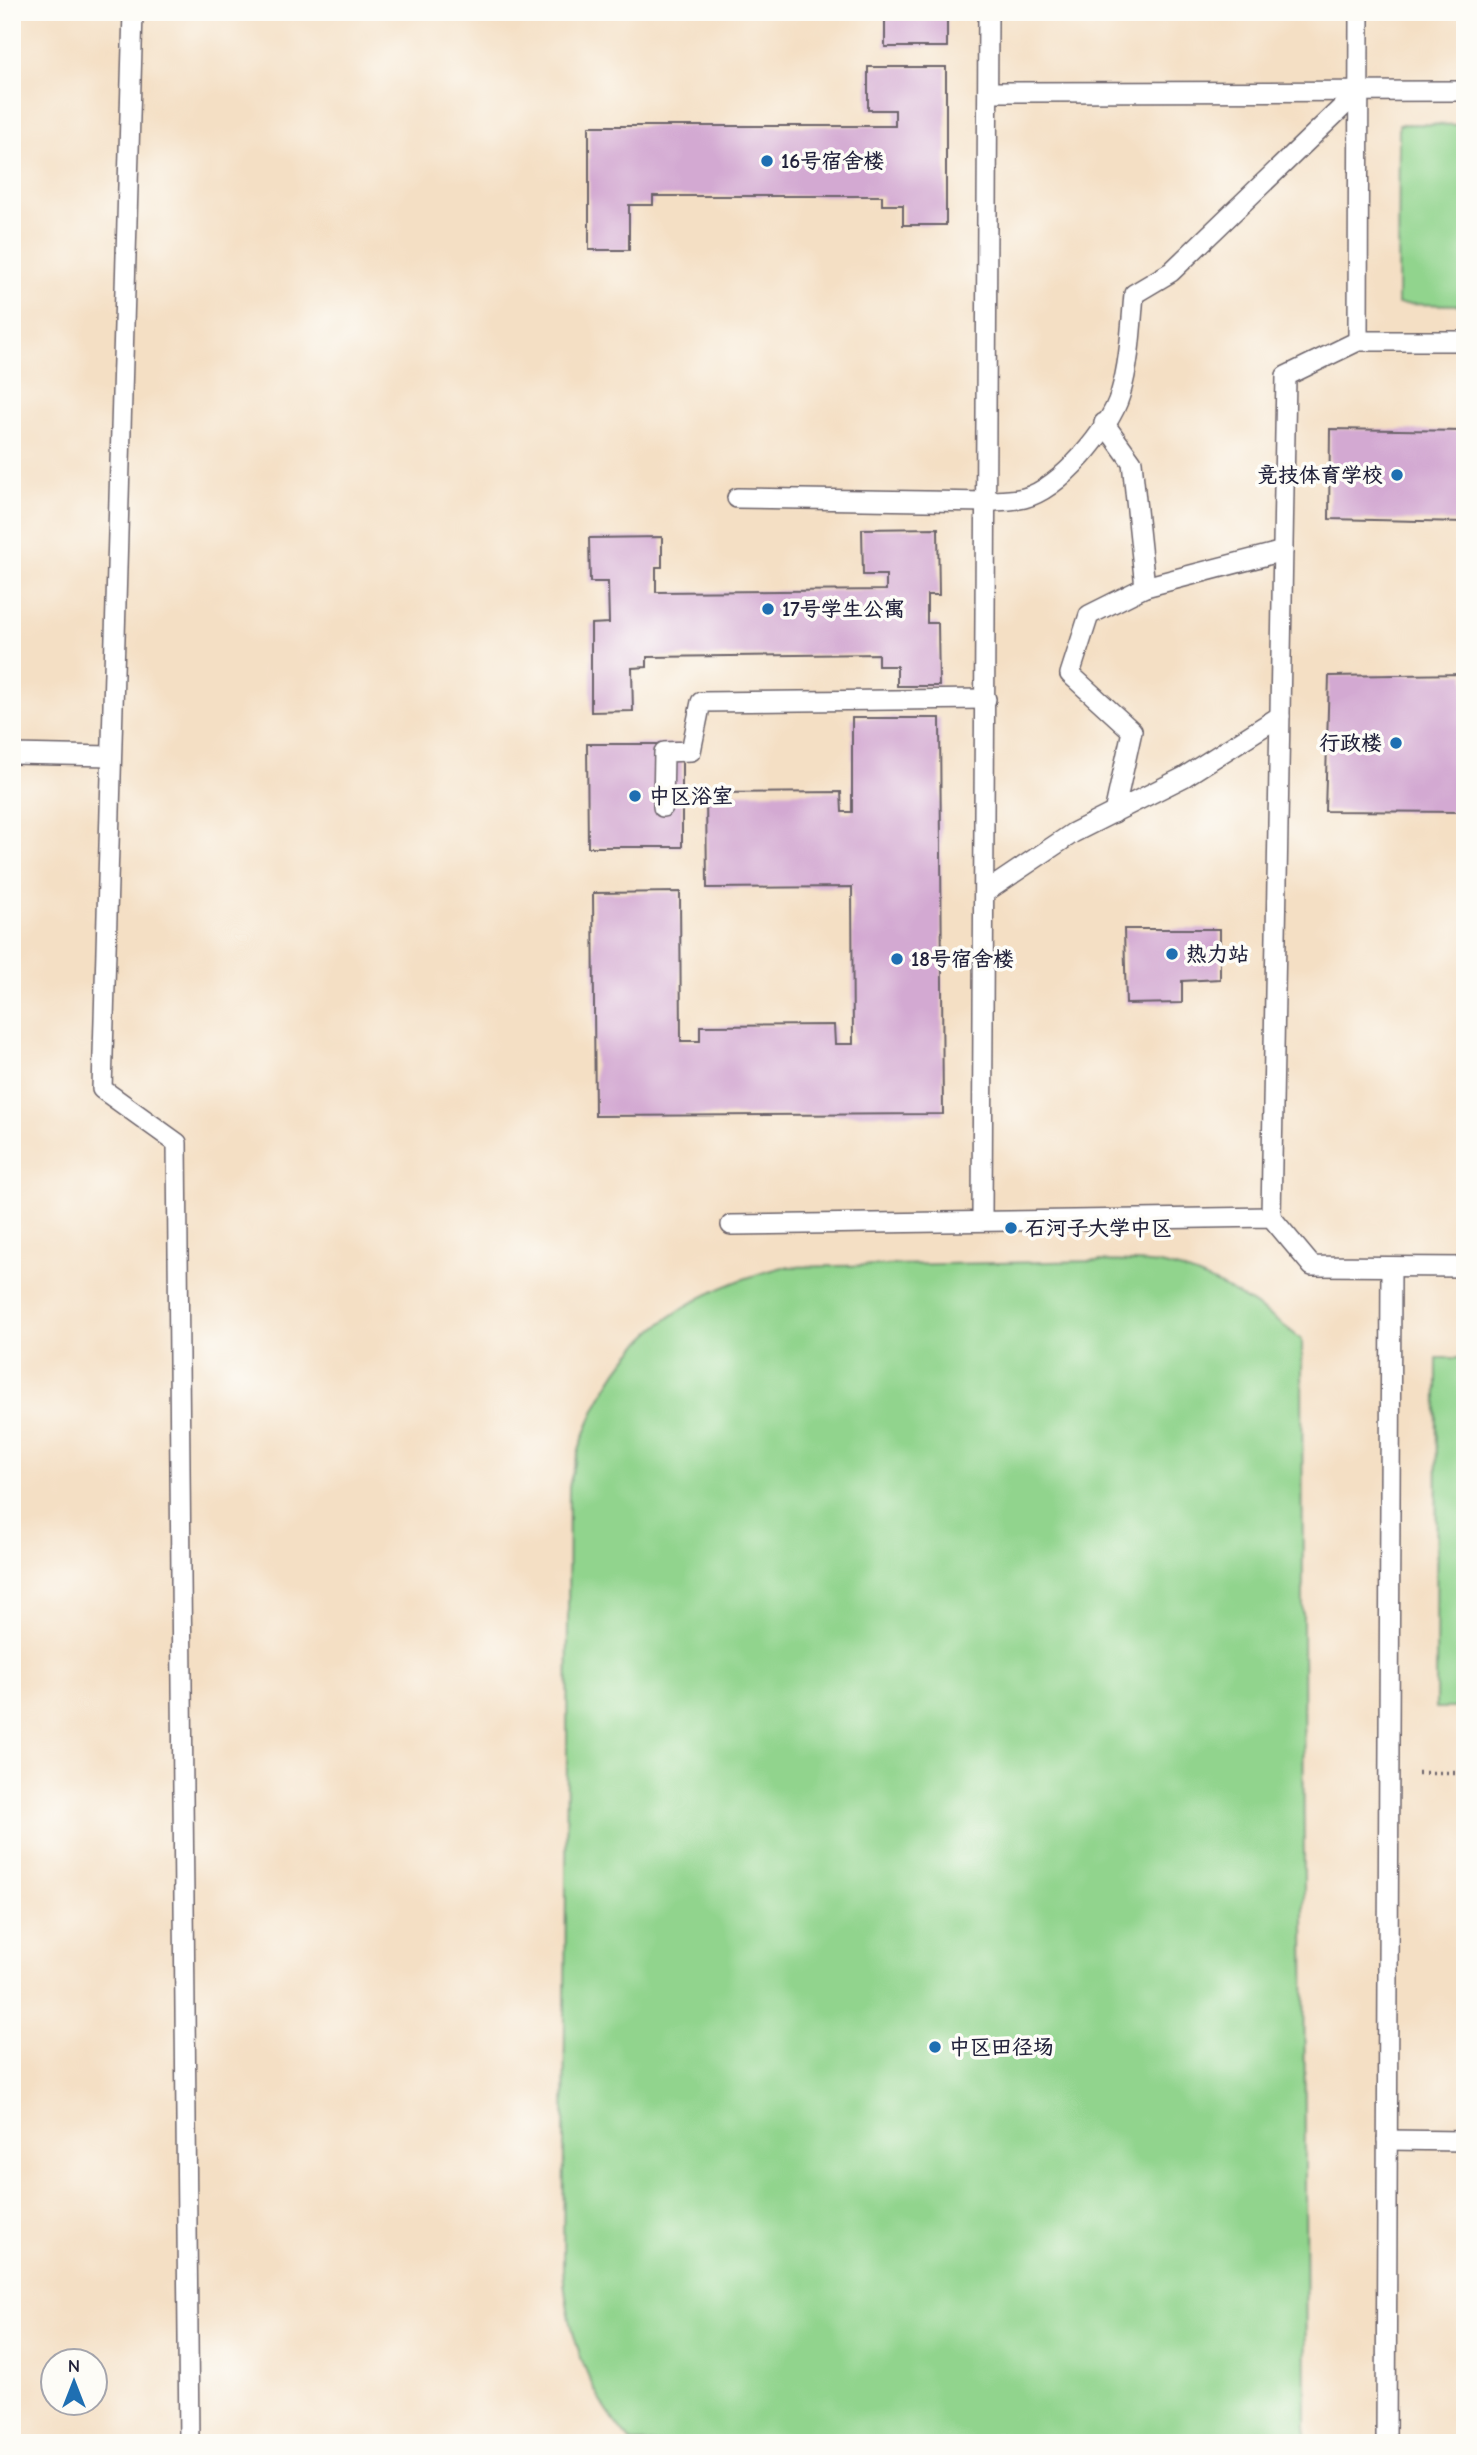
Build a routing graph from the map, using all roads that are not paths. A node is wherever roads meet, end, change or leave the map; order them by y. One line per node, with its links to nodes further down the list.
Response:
1 (133, 12): 17 (lane)
2 (988, 12): 6 (lane)
3 (1359, 12): 4 (lane)
4 (1360, 90): 5 (lane); 6 (lane); 7 (lane); 9 (lane)
5 (1465, 91)
6 (990, 92): 11 (lane)
7 (1358, 341): 8 (lane); 12 (lane)
8 (1465, 341)
9 (1104, 423): 11 (lane); 13 (lane)
10 (737, 498): 11 (lane)
11 (987, 502): 14 (lane)
12 (1283, 551): 13 (lane); 15 (lane)
13 (1145, 587): 19 (lane)
14 (986, 699): 18 (lane); 20 (lane)
15 (1280, 716): 19 (lane); 21 (lane)
16 (12, 754): 17 (lane)
17 (111, 756): 28 (lane)
18 (663, 807)
19 (1114, 813): 20 (lane)
20 (984, 893): 22 (lane)
21 (1271, 1217): 22 (lane); 25 (lane)
22 (982, 1219): 23 (lane)
23 (731, 1225)
24 (1465, 1267): 25 (lane)
25 (1391, 1268): 26 (lane)
26 (1387, 2140): 27 (lane); 29 (lane)
27 (1465, 2141)
28 (189, 2443)
29 (1385, 2443)

